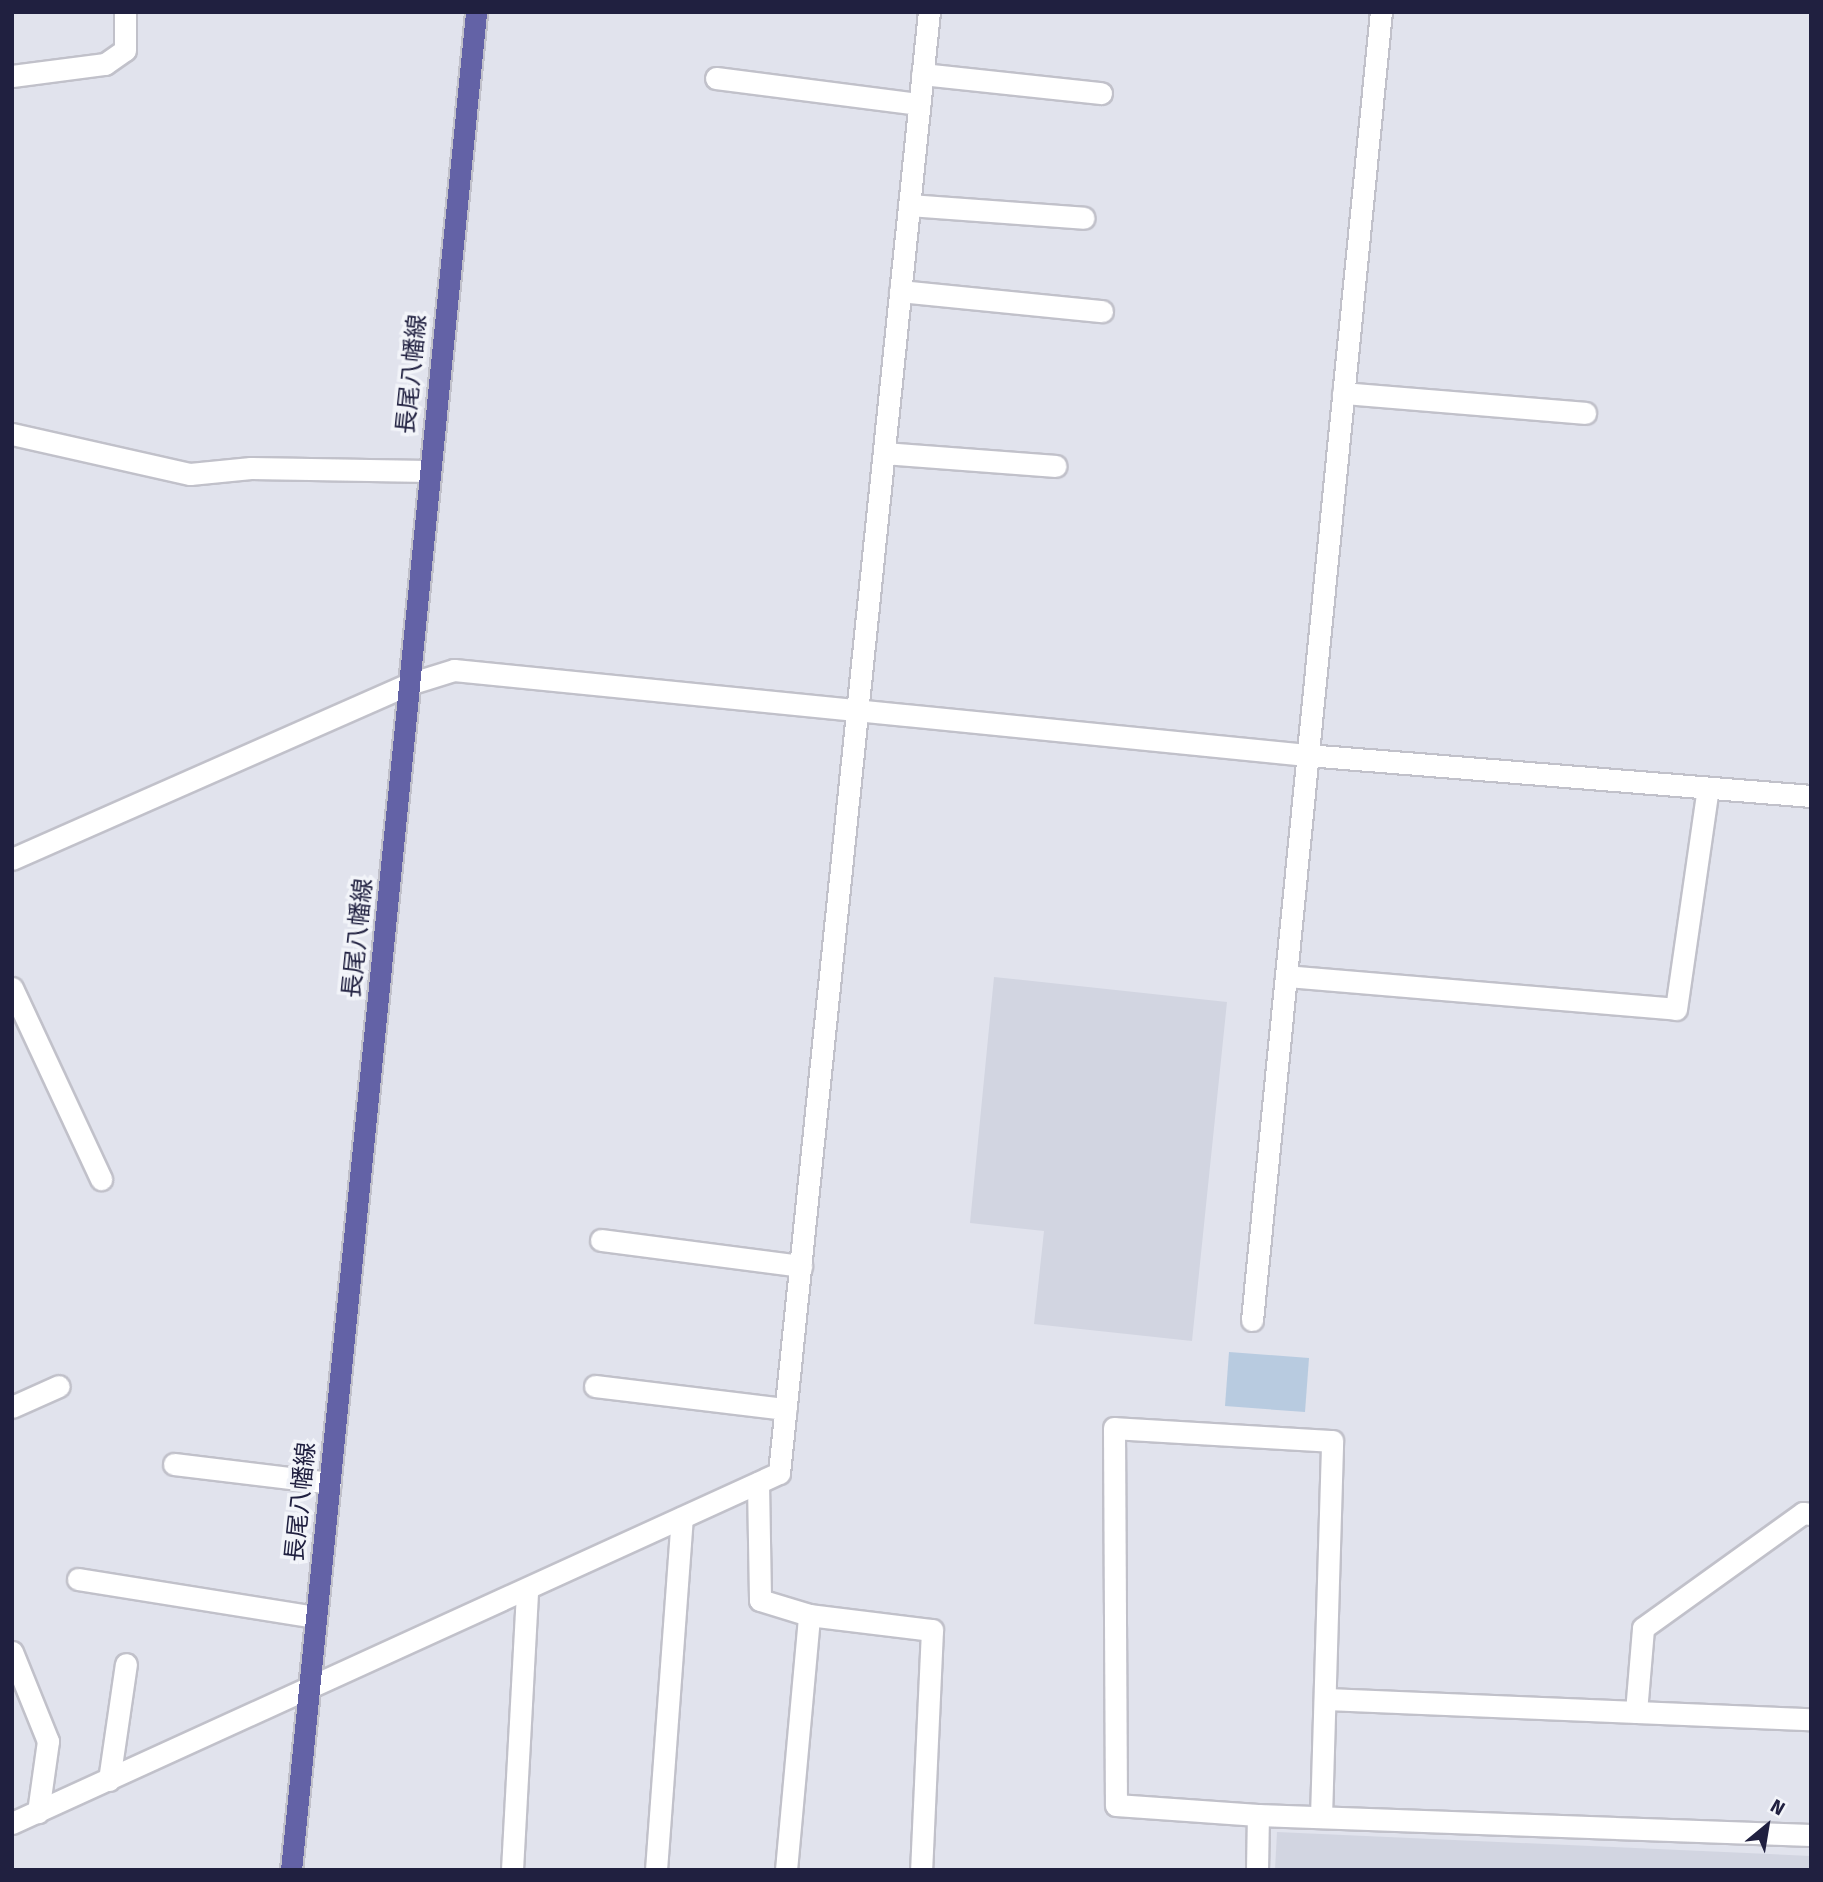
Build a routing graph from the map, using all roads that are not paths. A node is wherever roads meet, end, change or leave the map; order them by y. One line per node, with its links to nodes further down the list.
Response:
1 (125, 12): 6 (street)
2 (476, 12): 19 (main road, 長尾八幡線)
3 (929, 12): 5 (street)
4 (1381, 12): 14 (street)
5 (922, 74): 8 (street); 9 (street)
6 (12, 76)
7 (716, 78): 9 (street)
8 (1101, 93)
9 (919, 104): 10 (street)
10 (909, 205): 11 (street); 12 (street)
11 (1084, 218)
12 (900, 291): 13 (street); 17 (street)
13 (1102, 311)
14 (1343, 393): 15 (street); 22 (street)
15 (1585, 413)
16 (12, 434): 19 (street)
17 (884, 453): 18 (street); 21 (street)
18 (1056, 466)
19 (428, 471): 20 (main road, 長尾八幡線)
20 (409, 684): 21 (street); 25 (street); 37 (main road, 長尾八幡線)
21 (860, 709): 22 (street); 30 (street)
22 (1307, 755): 23 (street); 26 (street)
23 (1708, 788): 24 (street); 26 (street)
24 (1811, 796)
25 (12, 859)
26 (1286, 976): 31 (street)
27 (12, 988): 28 (street)
28 (101, 1179)
29 (601, 1240): 30 (street)
30 (801, 1266): 35 (street)
31 (1252, 1320)
32 (59, 1386): 34 (street)
33 (596, 1386): 35 (street)
34 (12, 1407)
35 (786, 1409): 38 (street)
36 (174, 1464): 37 (street)
37 (330, 1483): 44 (main road, 長尾八幡線)
38 (758, 1483): 40 (street); 43 (street)
39 (1811, 1514): 49 (street)
40 (682, 1518): 42 (street); 59 (street)
41 (78, 1579): 44 (street)
42 (527, 1589): 47 (street); 58 (street)
43 (809, 1615): 60 (street); 61 (street)
44 (315, 1617): 47 (main road, 長尾八幡線)
45 (12, 1652): 52 (street)
46 (126, 1664): 51 (street)
47 (309, 1688): 51 (street); 57 (main road, 長尾八幡線)
48 (1325, 1699): 49 (street); 53 (street); 54 (street)
49 (1636, 1712): 50 (street)
50 (1811, 1719)
51 (109, 1780): 52 (street)
52 (38, 1812): 55 (street)
53 (1258, 1815): 54 (street); 62 (street)
54 (1321, 1817): 56 (street)
55 (12, 1824)
56 (1811, 1835)
57 (291, 1870)
58 (512, 1870)
59 (656, 1870)
60 (786, 1870)
61 (921, 1870)
62 (1256, 1870)

